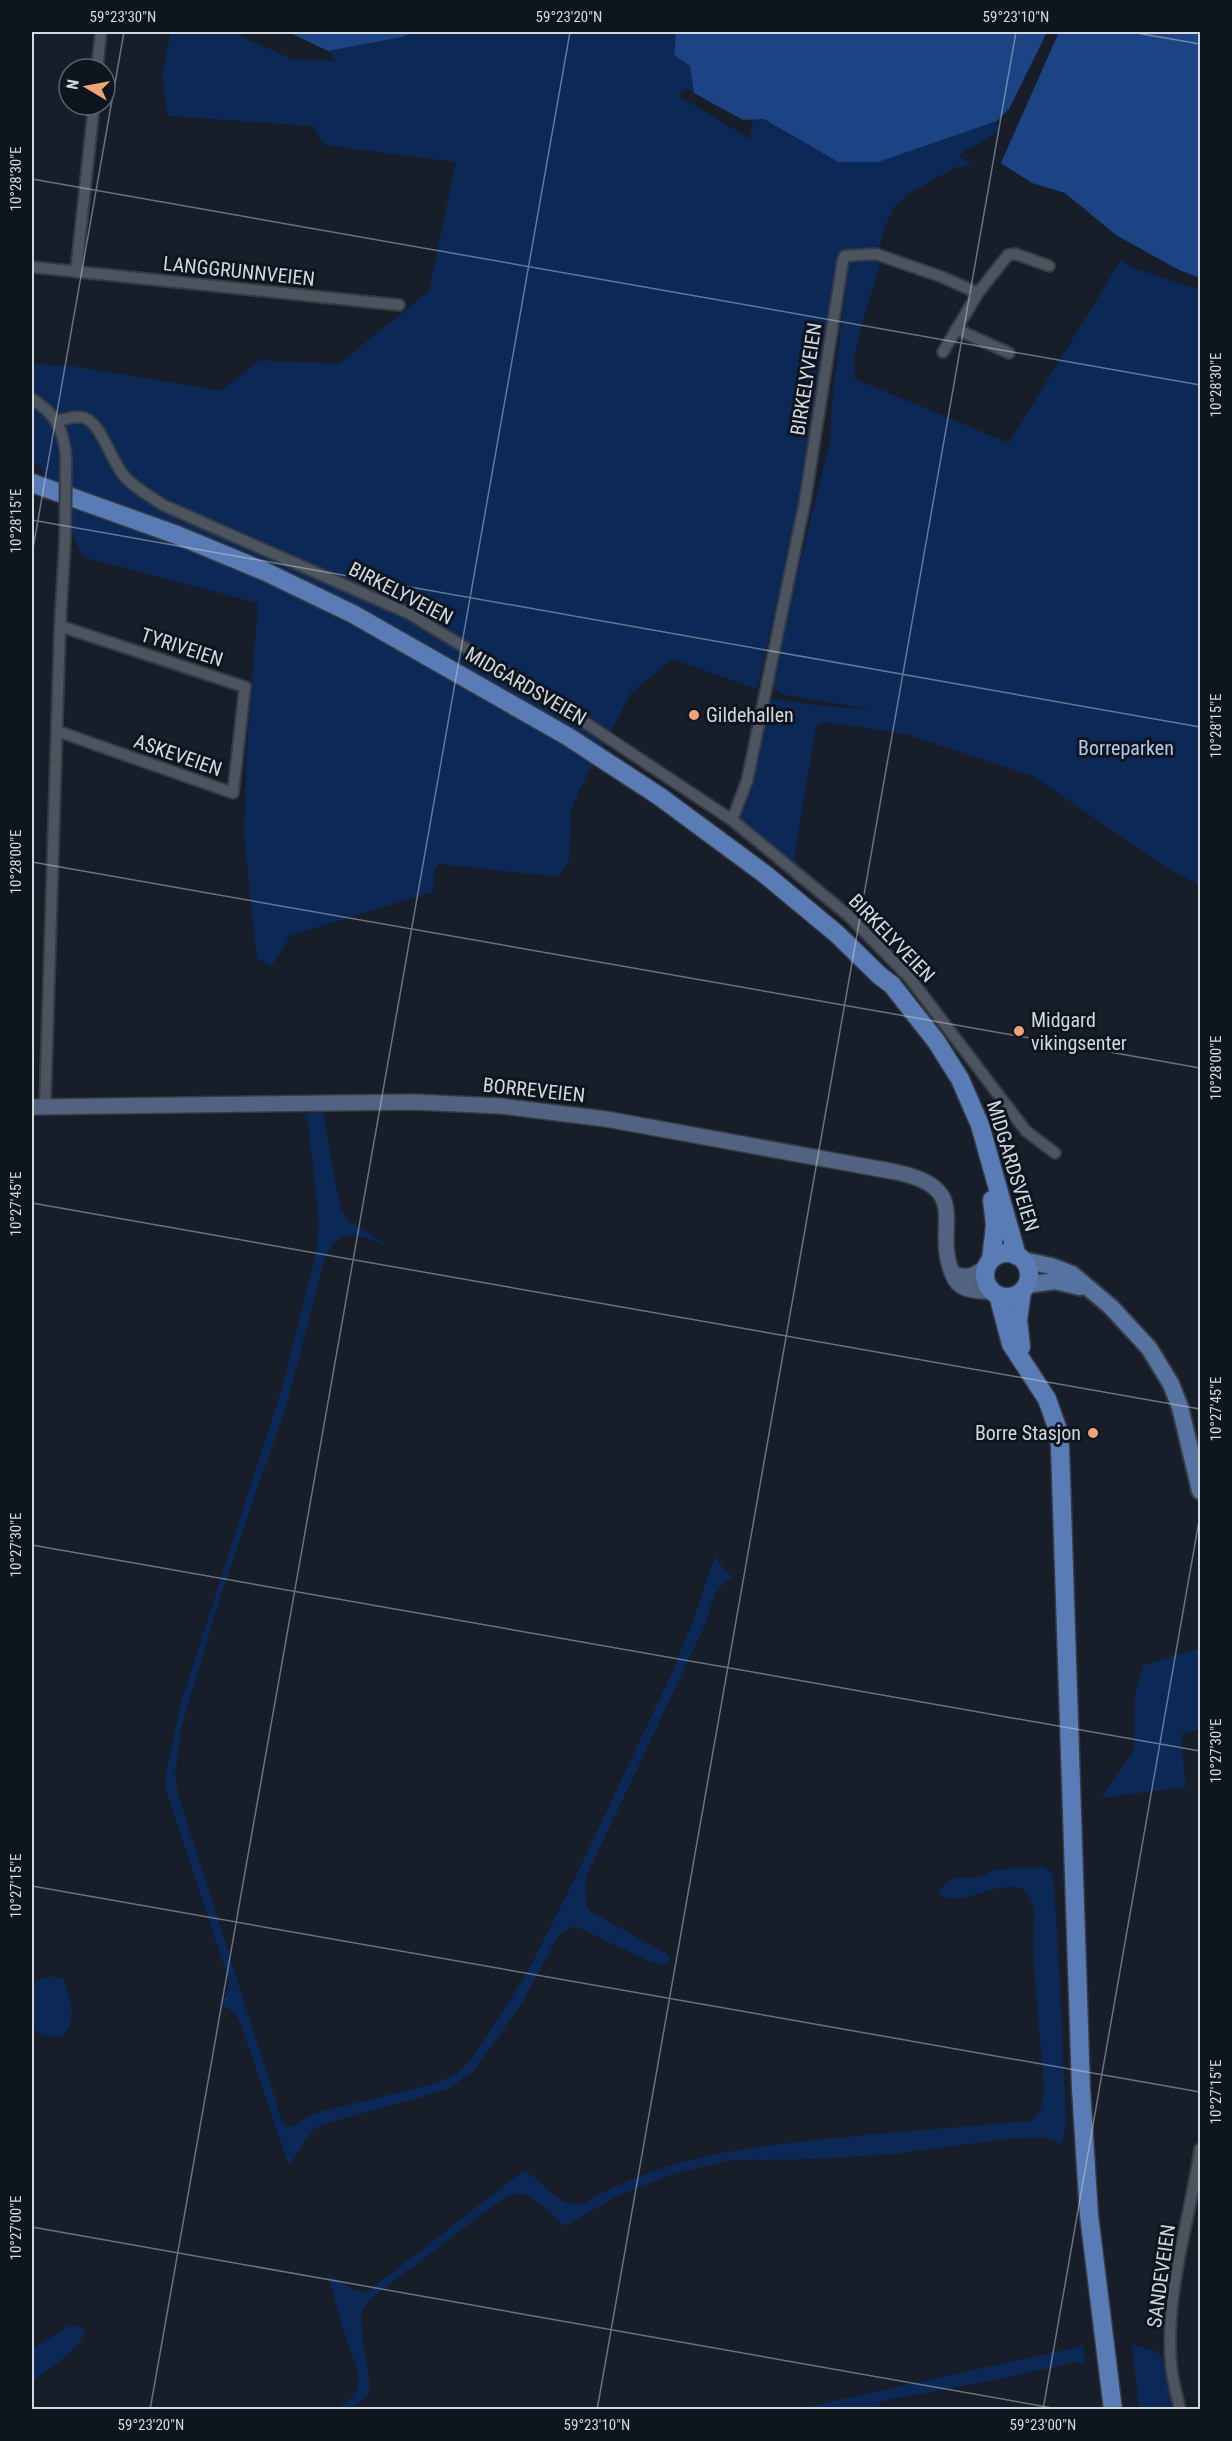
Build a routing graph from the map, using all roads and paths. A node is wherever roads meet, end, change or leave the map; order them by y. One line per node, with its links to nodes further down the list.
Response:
1 (101, 32): 2 (street)
2 (99, 57)
3 (93, 117): 6 (street)
4 (1049, 266): 7 (street)
5 (32, 267): 6 (street, LANGGRUNNVEIEN)
6 (76, 272): 8 (street, LANGGRUNNVEIEN)
7 (978, 293): 9 (street); 20 (street, BIRKELYVEIEN)
8 (399, 305)
9 (956, 329): 10 (street); 11 (street)
10 (943, 352)
11 (1009, 353)
12 (32, 399): 13 (street)
13 (57, 421): 17 (street, bridge); 20 (street, BIRKELYVEIEN)
14 (32, 483): 16 (highway, MIDGARDSVEIEN)
15 (32, 493): 16 (highway, MIDGARDSVEIEN)
16 (105, 510): 21 (highway, MIDGARDSVEIEN)
17 (60, 626): 18 (street); 19 (street, TYRIVEIEN)
18 (57, 731): 19 (street, ASKEVEIEN); 22 (street)
19 (239, 737)
20 (732, 820): 23 (street, BIRKELYVEIEN)
21 (879, 975): 24 (highway, MIDGARDSVEIEN); 25 (highway, MIDGARDSVEIEN)
22 (38, 1107): 26 (main road, BORREVEIEN)
23 (1055, 1153)
24 (1020, 1258): 25 (highway); 27 (highway); 28 (main road)
25 (989, 1263): 26 (main road); 29 (highway)
26 (952, 1273): 29 (main road)
27 (1024, 1288): 28 (main road); 29 (highway); 30 (highway)
28 (1093, 1291): 31 (main road)
29 (995, 1293): 30 (highway)
30 (1023, 1360): 34 (highway)
31 (1200, 1491)
32 (1200, 2149): 33 (street, SANDEVEIEN)
33 (1196, 2196): 35 (street, SANDEVEIEN)
34 (1113, 2409)
35 (1180, 2409)

